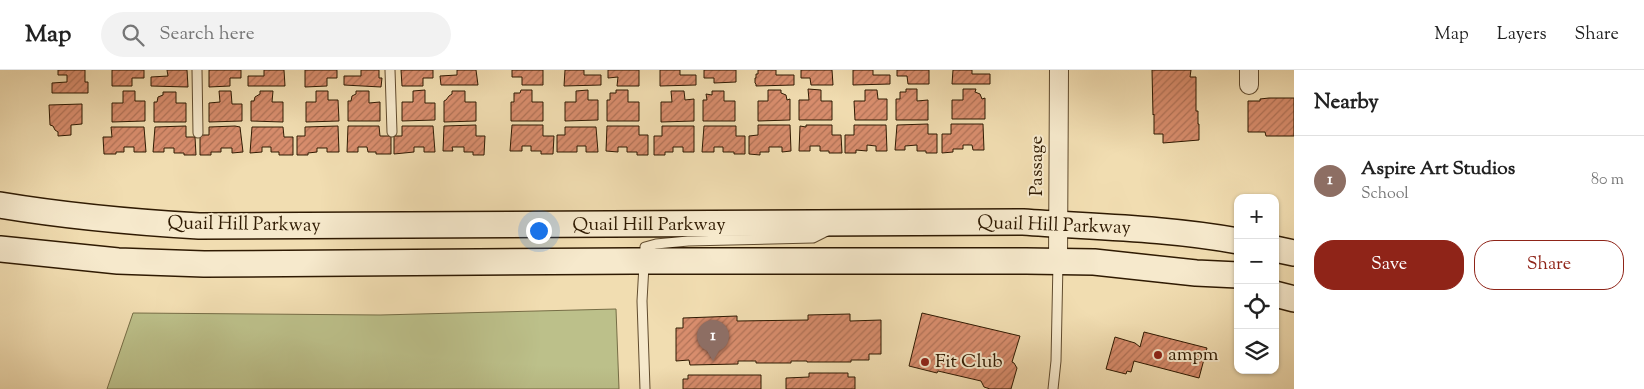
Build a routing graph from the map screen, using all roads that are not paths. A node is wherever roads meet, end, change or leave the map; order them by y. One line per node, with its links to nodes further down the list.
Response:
1 (197, 70): 4 (lane)
2 (390, 70): 5 (lane)
3 (1059, 70): 8 (street, Passage)
4 (198, 132)
5 (392, 132)
6 (0, 205): 7 (main road, Quail Hill Parkway)
7 (841, 224): 8 (main road, Quail Hill Parkway); 13 (lane)
8 (1058, 224): 9 (main road, Quail Hill Parkway); 14 (street, Passage)
9 (1234, 240)
10 (0, 249): 13 (main road, Quail Hill Parkway)
11 (1279, 250): 12 (main road)
12 (1294, 253)
13 (645, 262): 14 (main road, Quail Hill Parkway); 22 (lane)
14 (1058, 262): 15 (main road, Quail Hill Parkway); 23 (lane)
15 (1196, 273): 16 (main road, Quail Hill Parkway); 18 (main road)
16 (1234, 275)
17 (1279, 281): 19 (main road)
18 (1234, 284)
19 (1294, 285)
20 (1279, 295): 21 (main road)
21 (1294, 299)
22 (645, 389)
23 (1053, 389)

